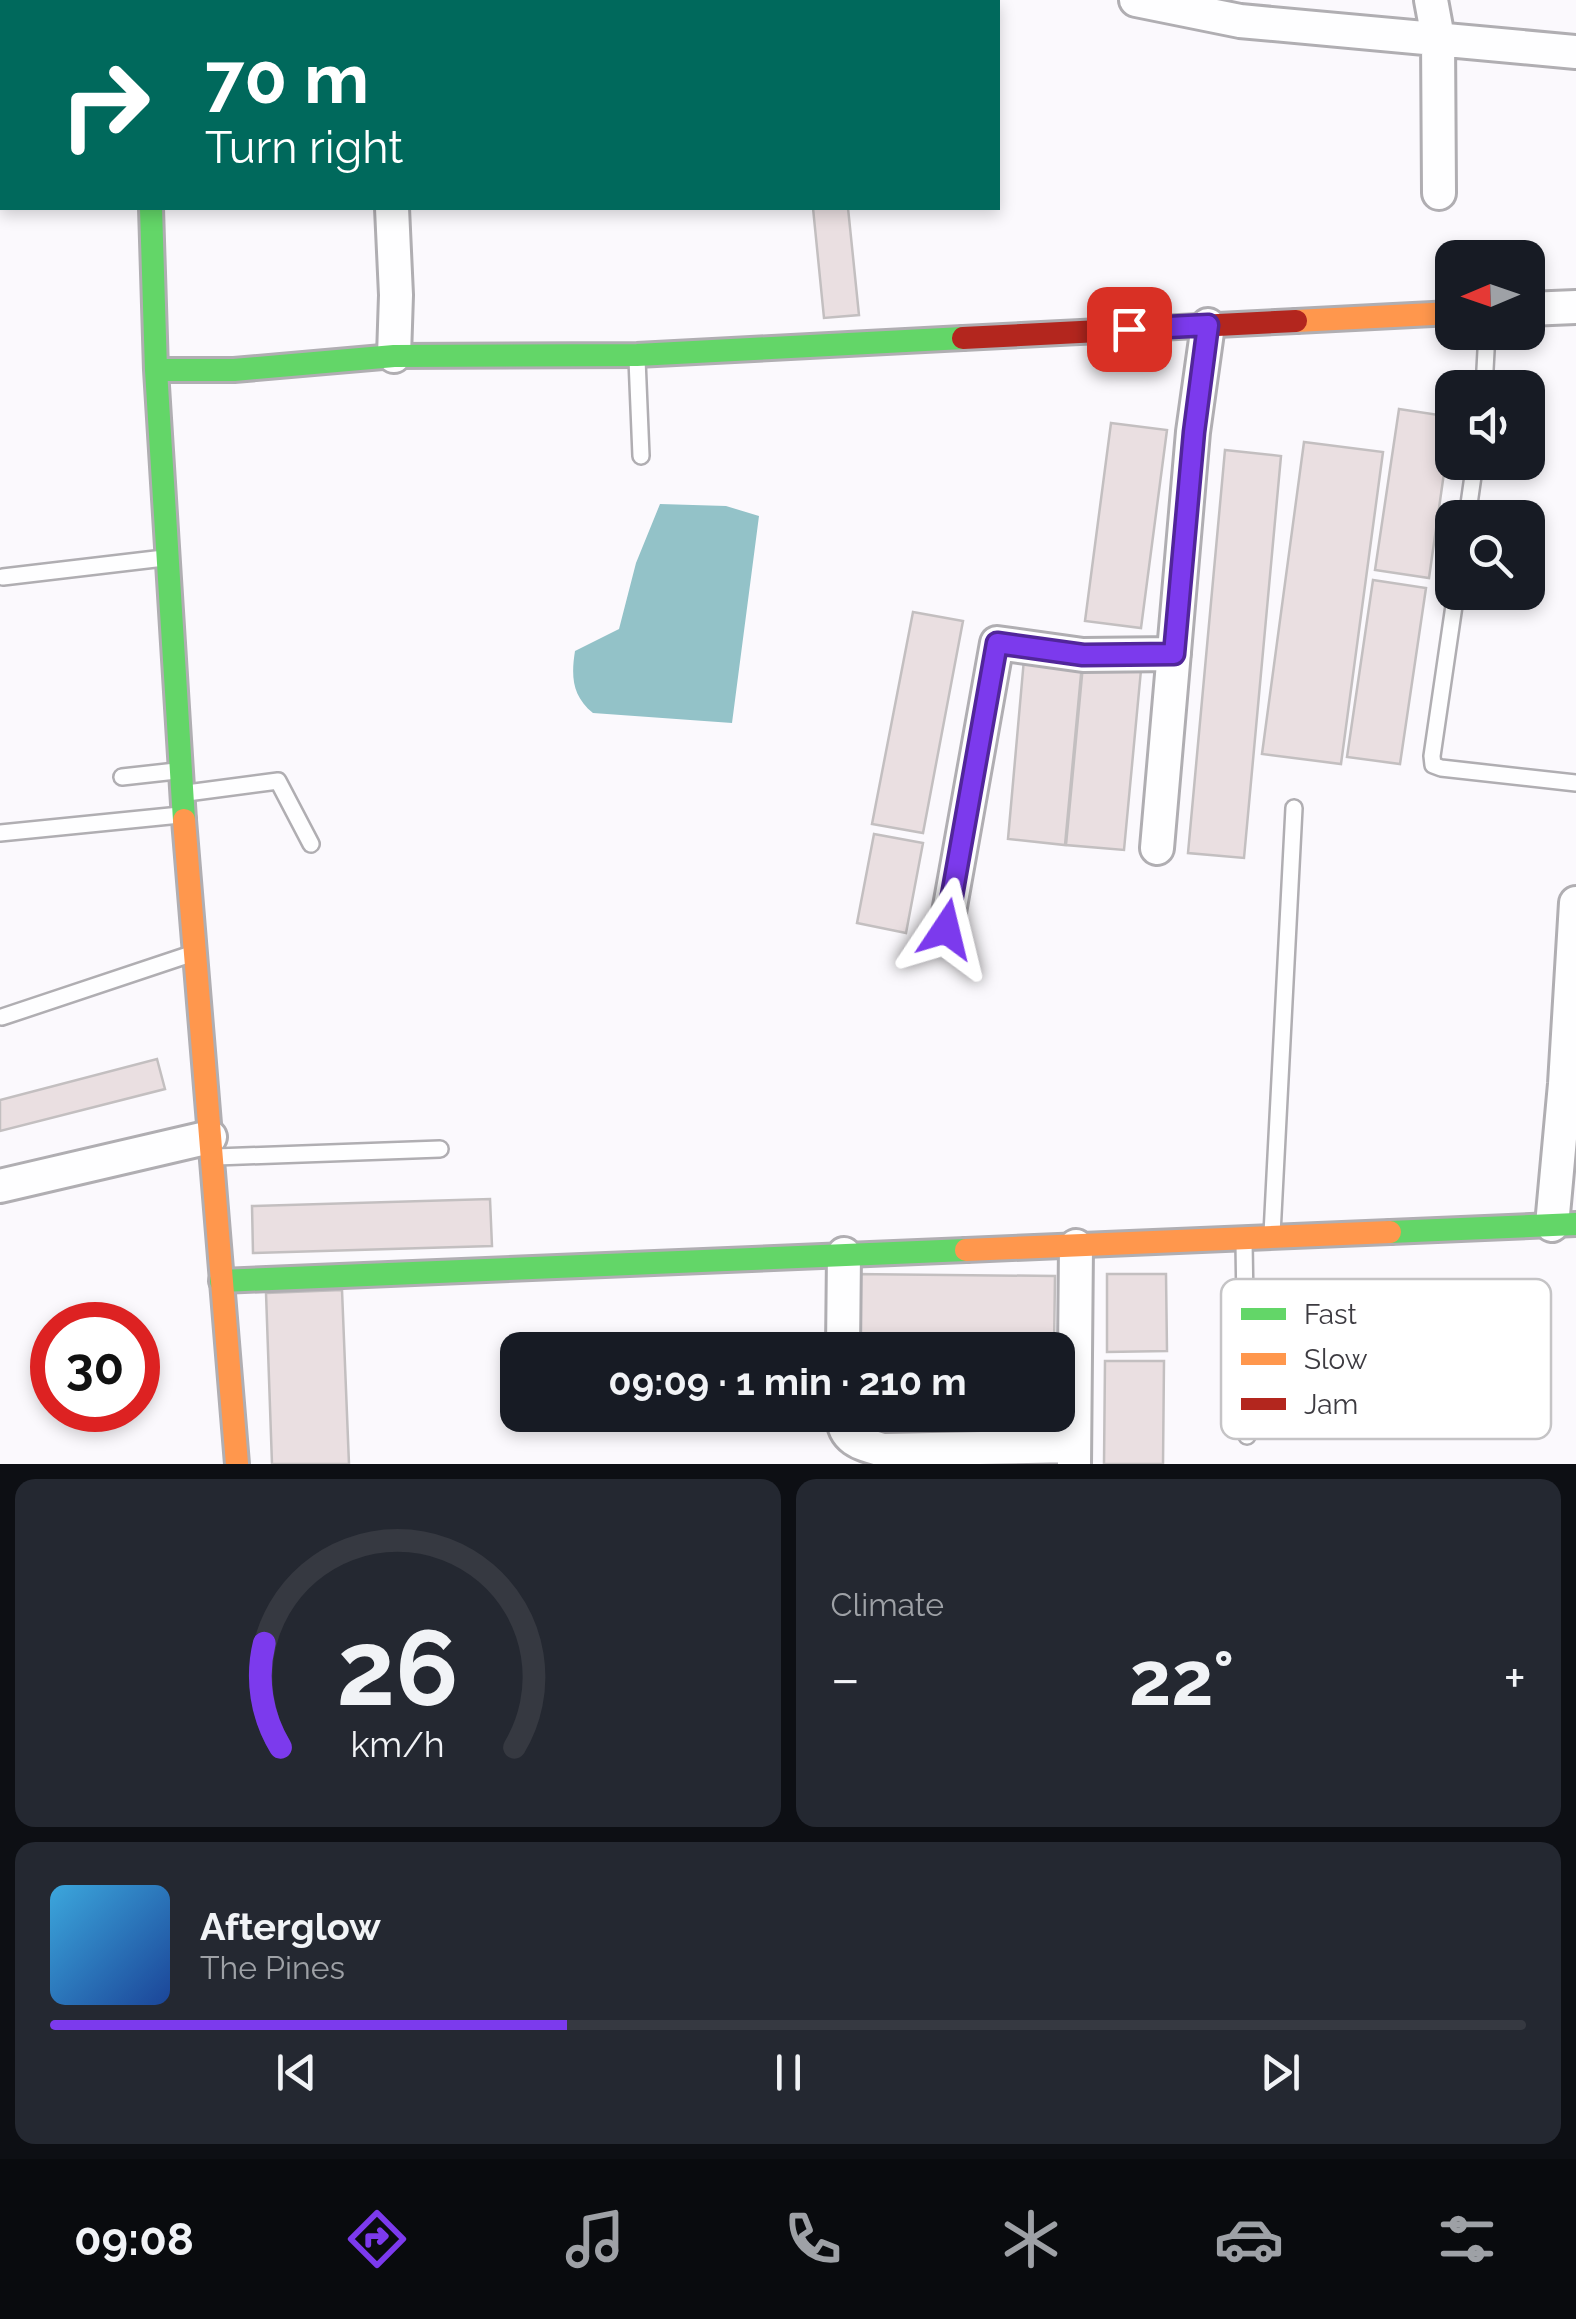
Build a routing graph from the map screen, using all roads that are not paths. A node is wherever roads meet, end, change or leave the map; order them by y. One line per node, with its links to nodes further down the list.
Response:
1 (1136, 0): 3 (street)
2 (1432, 0): 3 (street)
3 (1438, 38): 4 (street); 5 (street)
4 (1576, 52)
5 (1439, 193)
6 (150, 210): 14 (street)
7 (392, 210): 12 (street)
8 (1576, 307): 9 (street)
9 (1545, 308)
10 (1435, 314): 11 (street)
11 (1208, 325): 13 (street); 19 (street)
12 (394, 356): 13 (street); 14 (street)
13 (637, 356): 15 (lane)
14 (156, 370): 16 (street)
15 (641, 456)
16 (168, 558): 17 (lane); 22 (street)
17 (3, 577)
18 (1453, 610): 21 (lane)
19 (1174, 654): 26 (street); 28 (street)
20 (122, 777): 22 (lane)
21 (1576, 782)
22 (182, 793): 24 (lane); 25 (lane); 29 (street)
23 (1294, 808): 36 (lane)
24 (0, 833)
25 (311, 844)
26 (1158, 848)
27 (1576, 903): 34 (street)
28 (946, 929)
29 (197, 952): 30 (lane); 31 (street)
30 (2, 1017)
31 (211, 1147): 32 (lane); 33 (street); 40 (street)
32 (440, 1149)
33 (0, 1186)
34 (1564, 1225): 36 (street)
35 (1244, 1238): 36 (street); 37 (street); 39 (lane)
36 (1272, 1238)
37 (1076, 1246): 38 (street); 43 (street)
38 (844, 1254): 40 (street); 41 (street)
39 (1245, 1279)
40 (221, 1281): 44 (street)
41 (844, 1332)
42 (847, 1432): 43 (street)
43 (1074, 1455)
44 (237, 1464)

